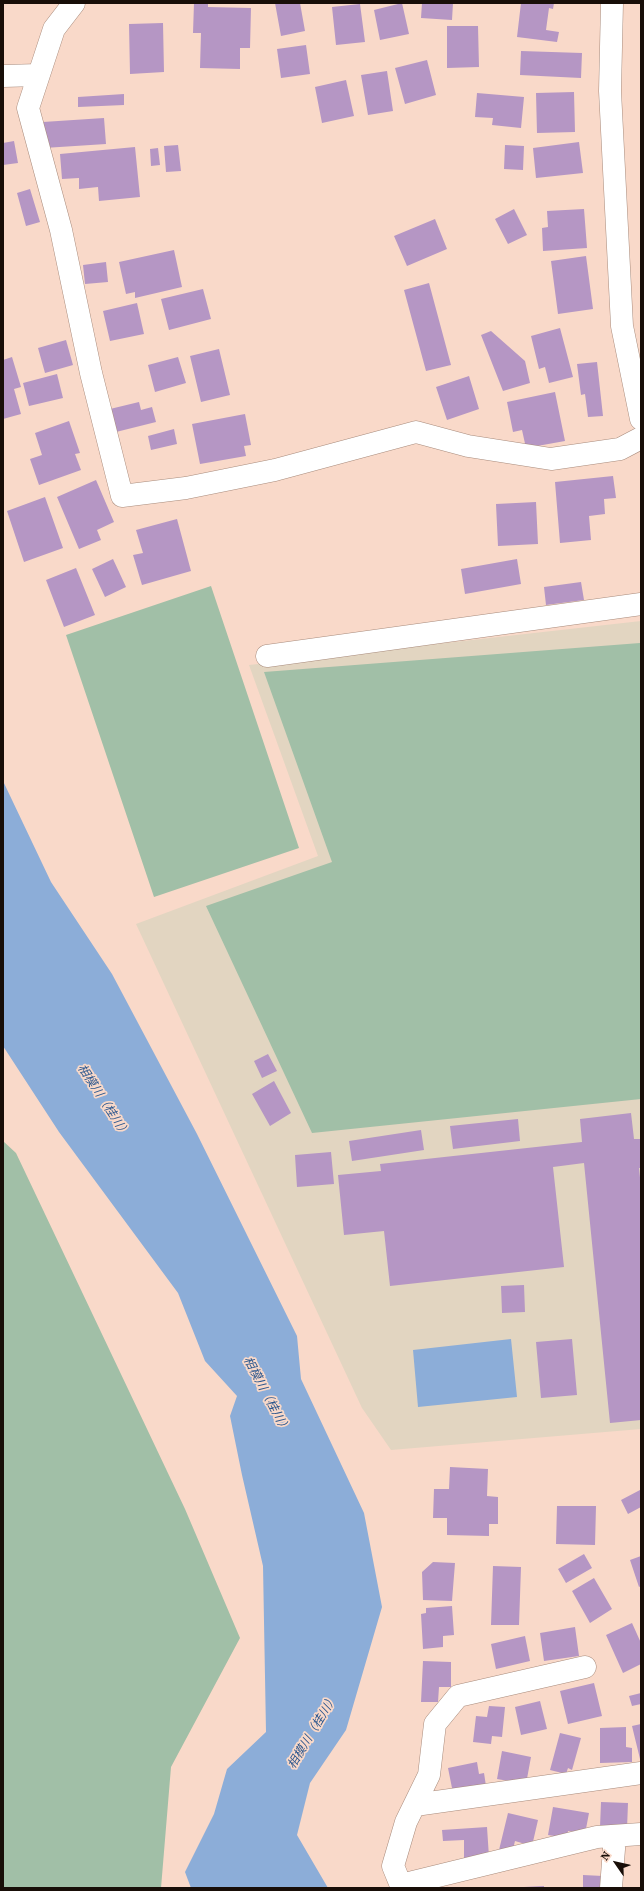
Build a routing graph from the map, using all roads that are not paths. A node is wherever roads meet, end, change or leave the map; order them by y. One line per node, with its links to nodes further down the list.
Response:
1 (74, 3): 3 (street)
2 (612, 3): 5 (street)
3 (39, 75): 4 (street); 6 (street)
4 (3, 76)
5 (641, 419)
6 (641, 438)
7 (641, 604): 8 (street)
8 (267, 656)
9 (585, 1667): 11 (street)
10 (641, 1773): 11 (street)
11 (415, 1805): 14 (street)
12 (641, 1834): 13 (street)
13 (615, 1836): 14 (street); 15 (street)
14 (401, 1887)
15 (611, 1888)

